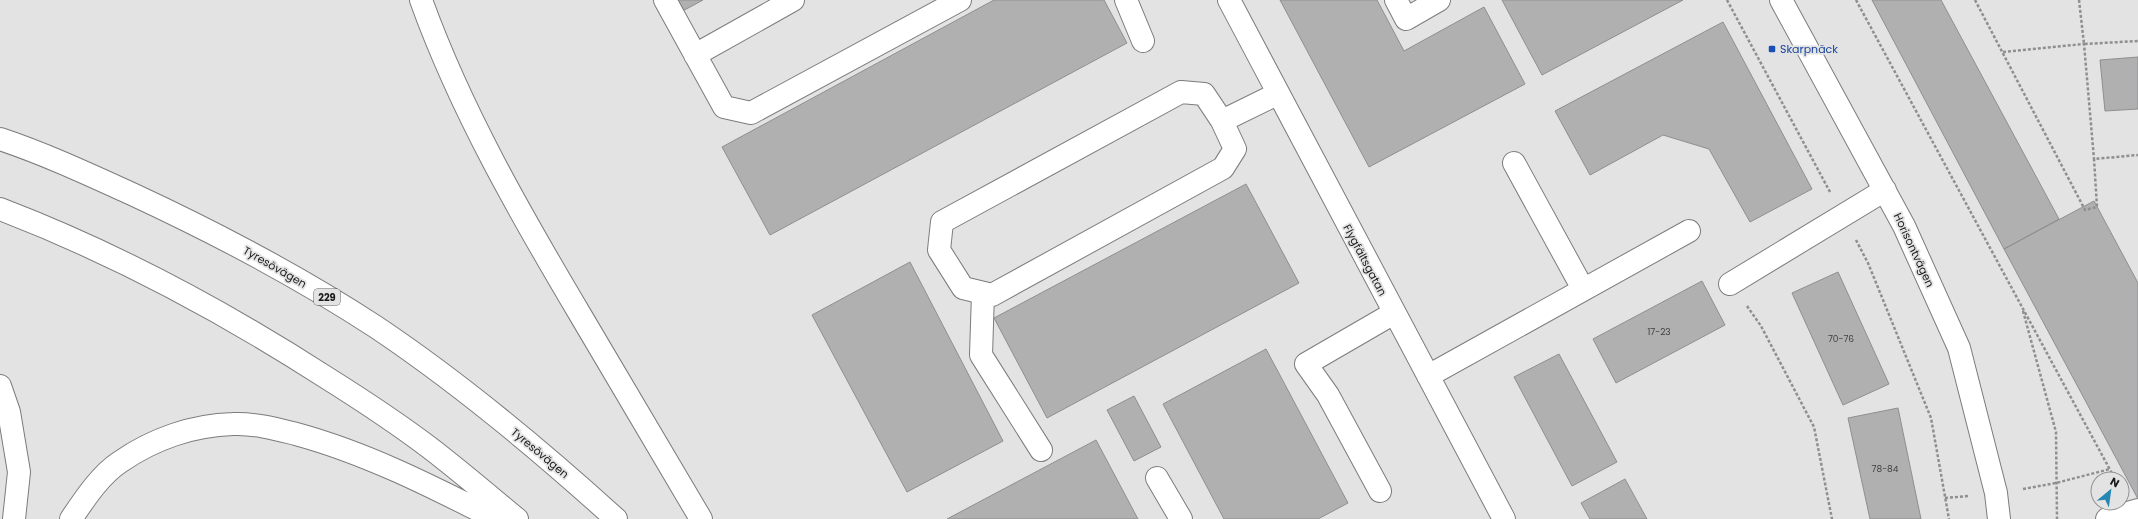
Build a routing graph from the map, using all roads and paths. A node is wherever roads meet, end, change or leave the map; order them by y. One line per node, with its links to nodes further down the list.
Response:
1 (421, 0): 49 (main road)
2 (665, 0): 18 (main road)
3 (793, 0): 18 (main road)
4 (960, 0): 18 (main road)
5 (1126, 0): 14 (main road)
6 (1229, 0): 19 (main road, Flygfältsgatan)
7 (1396, 0): 8 (main road)
8 (1439, 0)
9 (1727, 0): 27 (path)
10 (1781, 0): 25 (main road, Horisontvägen)
11 (1856, 0): 32 (path)
12 (1975, 0): 17 (path)
13 (2080, 0): 16 (path)
14 (1143, 41)
15 (2138, 41): 16 (path)
16 (2084, 44): 17 (path); 23 (path)
17 (2003, 52): 23 (path)
18 (695, 55)
19 (1277, 94): 20 (main road); 33 (main road, Flygfältsgatan)
20 (1222, 122): 31 (main road); 31 (main road)
21 (0, 138): 48 (main road, Tyresövägen / 229)
22 (2138, 155): 23 (path)
23 (2094, 159)
24 (1514, 163): 30 (main road)
25 (1885, 190): 27 (main road); 41 (main road, Horisontvägen)
26 (0, 209): 47 (main road)
27 (1843, 215): 29 (main road); 42 (path)
28 (1689, 231): 30 (main road)
29 (1730, 284): 52 (path)
30 (1583, 289): 34 (main road)
31 (983, 293): 36 (main road)
32 (2022, 307): 37 (path); 39 (path)
33 (1394, 314): 34 (main road, Flygfältsgatan); 40 (main road)
34 (1428, 376): 51 (main road, Flygfältsgatan)
35 (0, 386): 44 (main road)
36 (1041, 450)
37 (2110, 469): 39 (path)
38 (1157, 478): 50 (main road)
39 (2056, 483): 41 (path); 55 (path)
40 (1380, 491)
41 (1996, 493): 42 (path); 54 (main road, Horisontvägen)
42 (1945, 498): 53 (path)
43 (2138, 510): 56 (main road)
44 (14, 519)
45 (71, 519): 46 (main road)
46 (496, 519)
47 (517, 519)
48 (616, 519)
49 (701, 519)
50 (1181, 519)
51 (1504, 519)
52 (1832, 519)
53 (1949, 519)
54 (1999, 519)
55 (2057, 519)
56 (2107, 519)

